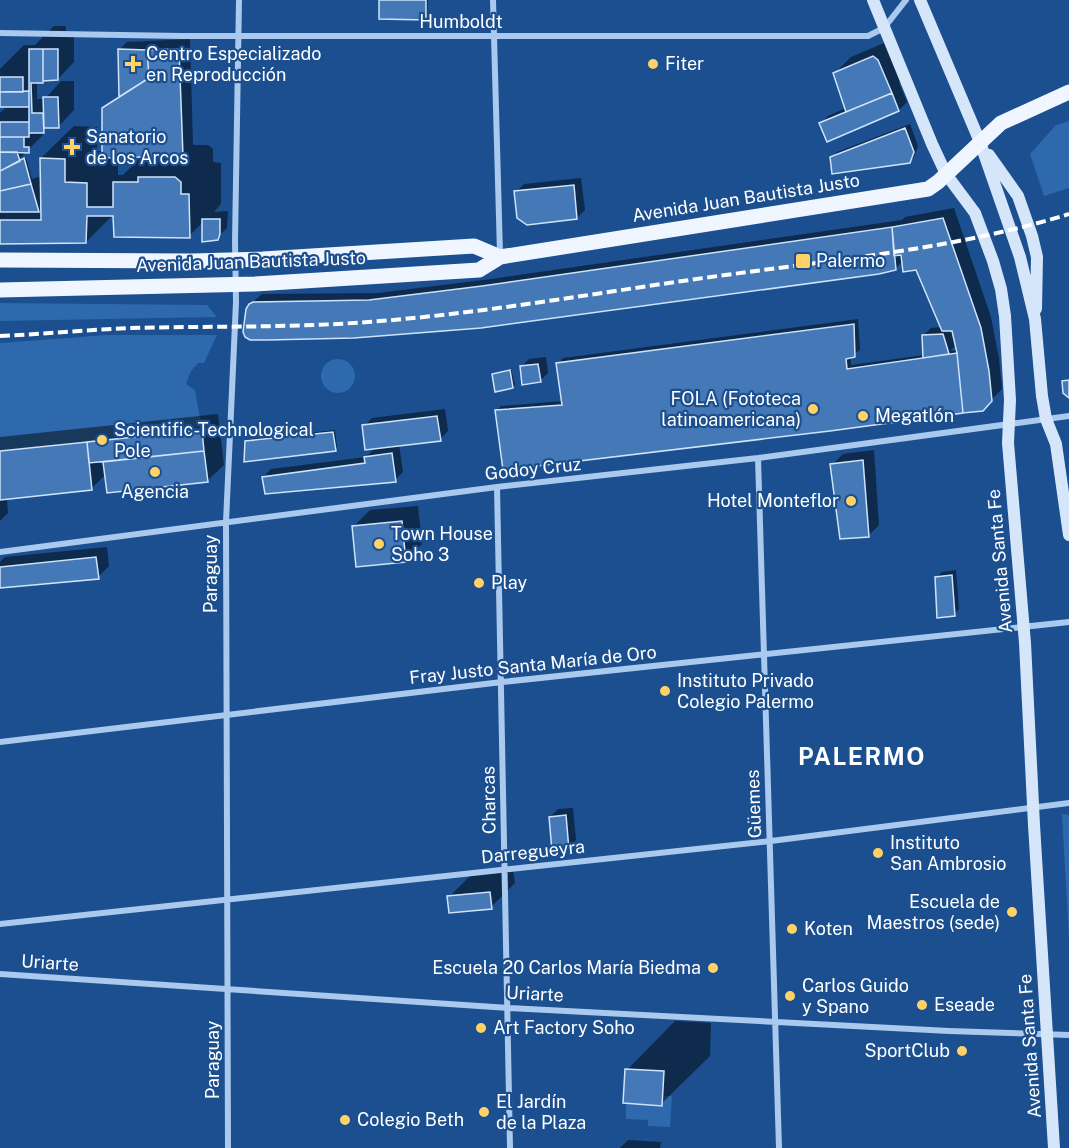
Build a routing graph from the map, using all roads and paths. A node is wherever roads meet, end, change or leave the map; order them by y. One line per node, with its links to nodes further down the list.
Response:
1 (239, 0): 8 (street, Paraguay)
2 (493, 0): 9 (street)
3 (873, 0): 6 (main road, Avenida Santa Fe)
4 (906, 0): 6 (street)
5 (920, 0): 11 (main road)
6 (884, 28): 9 (street, Humboldt); 12 (main road, Avenida Santa Fe)
7 (0, 33): 8 (street, Humboldt)
8 (239, 36): 9 (street, Humboldt); 15 (street, Paraguay)
9 (494, 37): 13 (street)
10 (1069, 92): 11 (main road, Avenida Juan Bautista Justo)
11 (980, 142): 12 (main road, Avenida Juan Bautista Justo); 18 (main road); 18 (main road)
12 (946, 174): 13 (main road, Avenida Juan Bautista Justo); 21 (main road, Avenida Santa Fe)
13 (500, 257): 15 (main road, Avenida Juan Bautista Justo); 16 (main road, Avenida Juan Bautista Justo)
14 (0, 260): 15 (main road, Avenida Juan Bautista Justo)
15 (236, 260): 16 (street, Paraguay)
16 (236, 285): 17 (main road, Avenida Juan Bautista Justo); 24 (street, Paraguay)
17 (0, 290)
18 (1035, 319): 20 (main road)
19 (1069, 417): 20 (street, Godoy Cruz)
20 (1046, 419): 21 (street, Godoy Cruz); 25 (main road)
21 (1009, 424): 22 (street, Godoy Cruz); 28 (main road, Avenida Santa Fe)
22 (758, 458): 23 (street, Godoy Cruz); 29 (street, Güemes)
23 (497, 488): 24 (street, Godoy Cruz); 30 (street, Charcas)
24 (226, 522): 26 (street, Godoy Cruz); 31 (street, Paraguay)
25 (1069, 535)
26 (0, 552)
27 (1069, 622): 28 (street, Fray Justo Santa María de Oro)
28 (1023, 627): 29 (street, Fray Justo Santa María de Oro); 34 (main road, Avenida Santa Fe)
29 (765, 655): 30 (street, Fray Justo Santa María de Oro); 35 (street, Güemes)
30 (502, 682): 31 (street, Fray Justo Santa María de Oro); 36 (street, Charcas)
31 (227, 716): 32 (street, Fray Justo Santa María de Oro); 37 (street, Paraguay)
32 (0, 742)
33 (1069, 803): 34 (street, Darregueyra)
34 (1033, 807): 35 (street, Darregueyra); 43 (main road, Avenida Santa Fe)
35 (771, 841): 36 (street, Darregueyra); 42 (street, Güemes)
36 (505, 870): 37 (street, Darregueyra); 41 (street, Charcas)
37 (228, 900): 38 (street, Darregueyra); 40 (street, Paraguay)
38 (0, 924)
39 (0, 974): 40 (street, Uriarte)
40 (228, 990): 41 (street, Uriarte); 45 (street, Paraguay)
41 (509, 1008): 42 (street, Uriarte); 46 (street, Charcas)
42 (775, 1021): 43 (street, Uriarte); 47 (street, Güemes)
43 (1047, 1034): 44 (street, Uriarte); 48 (main road, Avenida Santa Fe)
44 (1069, 1035)
45 (228, 1148)
46 (510, 1148)
47 (779, 1148)
48 (1054, 1148)

